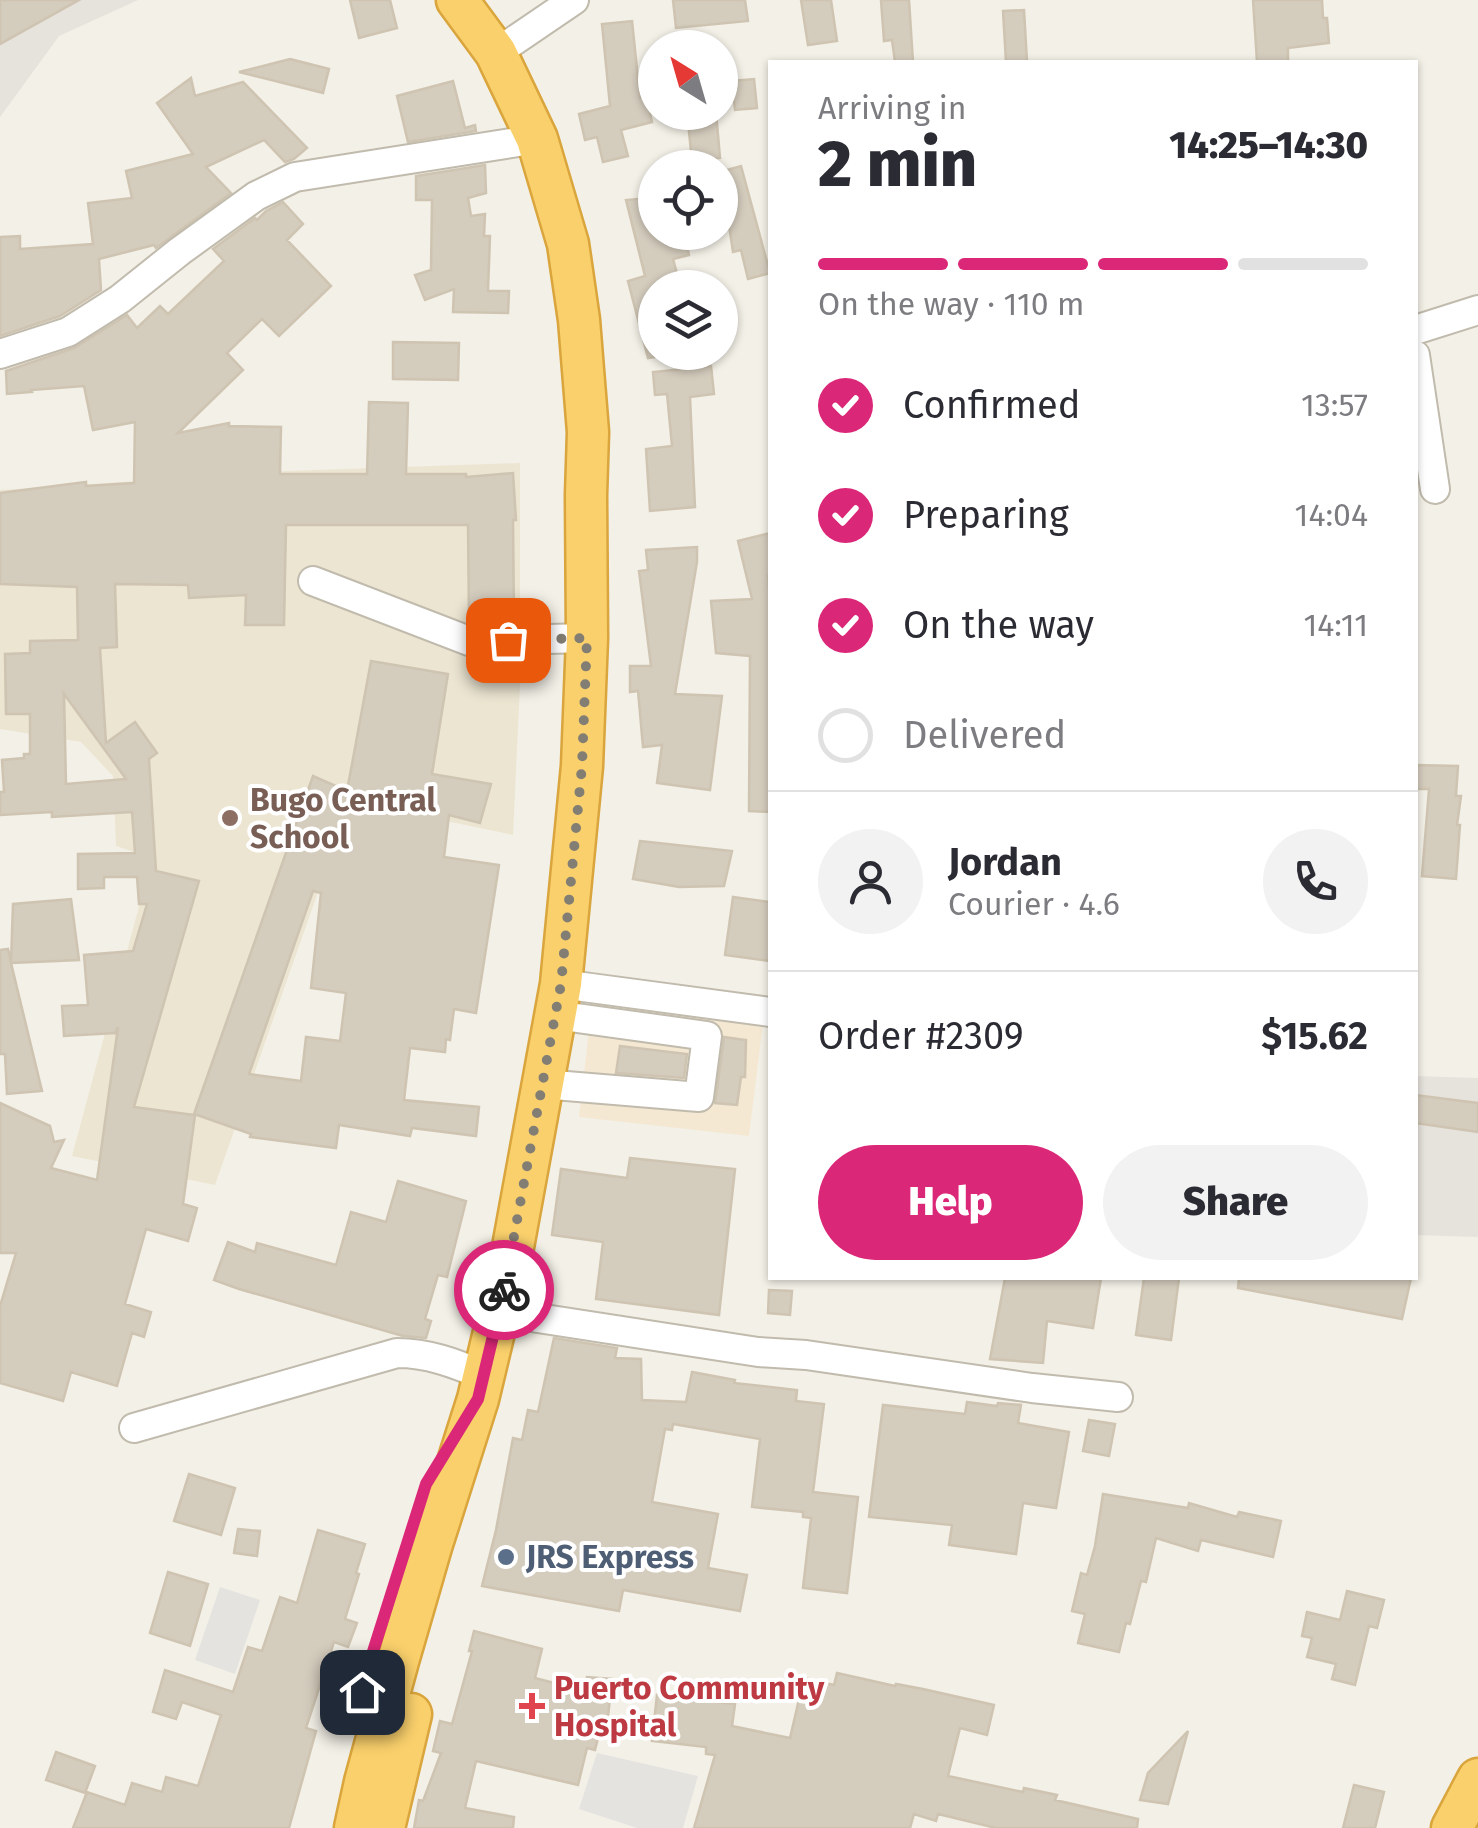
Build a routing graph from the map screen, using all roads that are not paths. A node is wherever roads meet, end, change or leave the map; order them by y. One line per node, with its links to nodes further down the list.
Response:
1 (457, 0): 3 (highway)
2 (574, 0): 3 (street)
3 (496, 53): 4 (highway)
4 (536, 140): 7 (street); 11 (highway)
5 (1478, 310): 6 (street)
6 (1418, 329)
7 (0, 354)
8 (1418, 375): 9 (street)
9 (1435, 490)
10 (313, 581): 11 (street)
11 (587, 638): 12 (highway)
12 (558, 1000): 13 (street); 14 (highway); 14 (street)
13 (768, 1012)
14 (542, 1084): 15 (highway)
15 (498, 1312): 16 (highway); 17 (street)
16 (481, 1387): 18 (street); 20 (highway); 21 (highway); 22 (highway)
17 (1118, 1398)
18 (134, 1428)
19 (1478, 1779): 23 (highway)
20 (330, 1828)
21 (355, 1828)
22 (384, 1828)
23 (1452, 1828)

